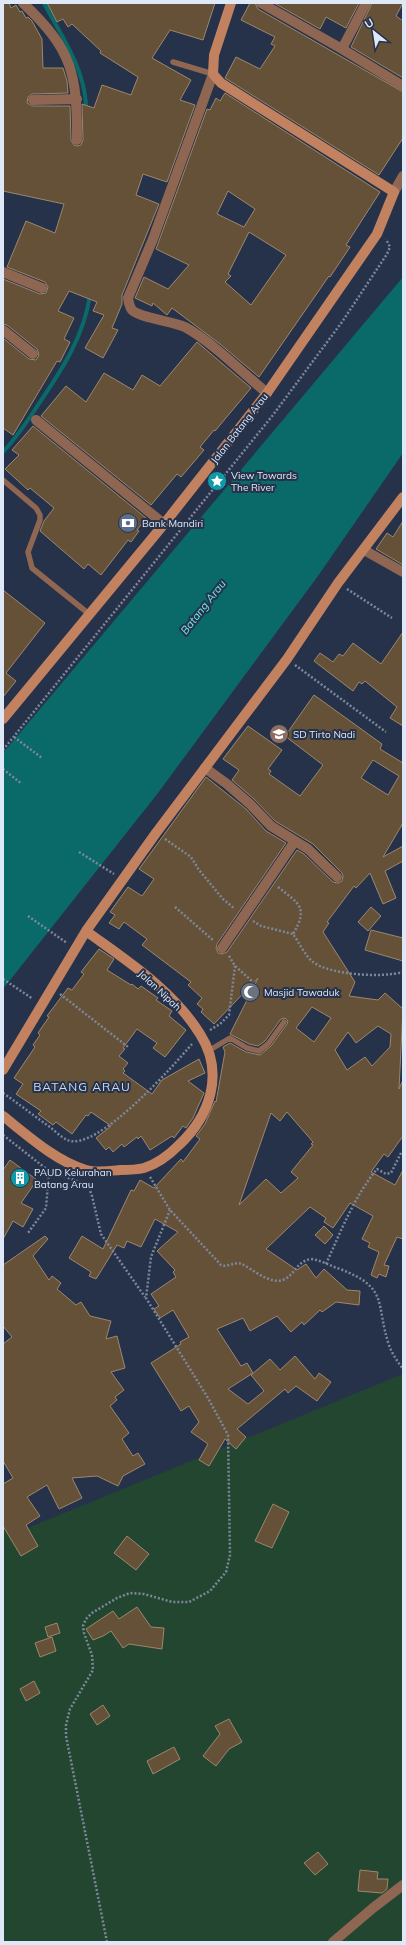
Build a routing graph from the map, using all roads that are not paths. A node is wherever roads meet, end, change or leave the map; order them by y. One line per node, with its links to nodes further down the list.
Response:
1 (23, 3): 9 (street)
2 (232, 3): 7 (street)
3 (261, 3): 5 (street)
4 (366, 3): 5 (street)
5 (342, 49): 8 (street)
6 (173, 62): 7 (lane)
7 (213, 74): 13 (street); 18 (street)
8 (403, 86)
9 (78, 99): 10 (street); 11 (street)
10 (33, 100)
11 (78, 140)
12 (403, 176): 13 (street, Jalan Batang Arau)
13 (394, 192): 18 (street, Jalan Batang Arau)
14 (3, 272): 15 (street)
15 (42, 288)
16 (3, 330): 17 (street)
17 (33, 354)
18 (267, 393): 22 (street, Jalan Batang Arau)
19 (36, 420): 22 (street)
20 (3, 480): 25 (lane)
21 (403, 497): 23 (street)
22 (164, 524): 25 (street, Jalan Batang Arau)
23 (364, 550): 24 (street); 27 (street)
24 (403, 572)
25 (89, 614): 26 (street, Jalan Batang Arau)
26 (3, 719)
27 (205, 768): 28 (street); 30 (street)
28 (295, 841): 29 (street); 31 (street)
29 (337, 877)
30 (86, 931): 33 (street, Jalan Nipah); 34 (street)
31 (222, 948)
32 (284, 1022): 33 (lane)
33 (208, 1051): 35 (street, Jalan Nipah)
34 (3, 1070)
35 (3, 1116)
36 (403, 1885): 37 (street)
37 (333, 1942)

